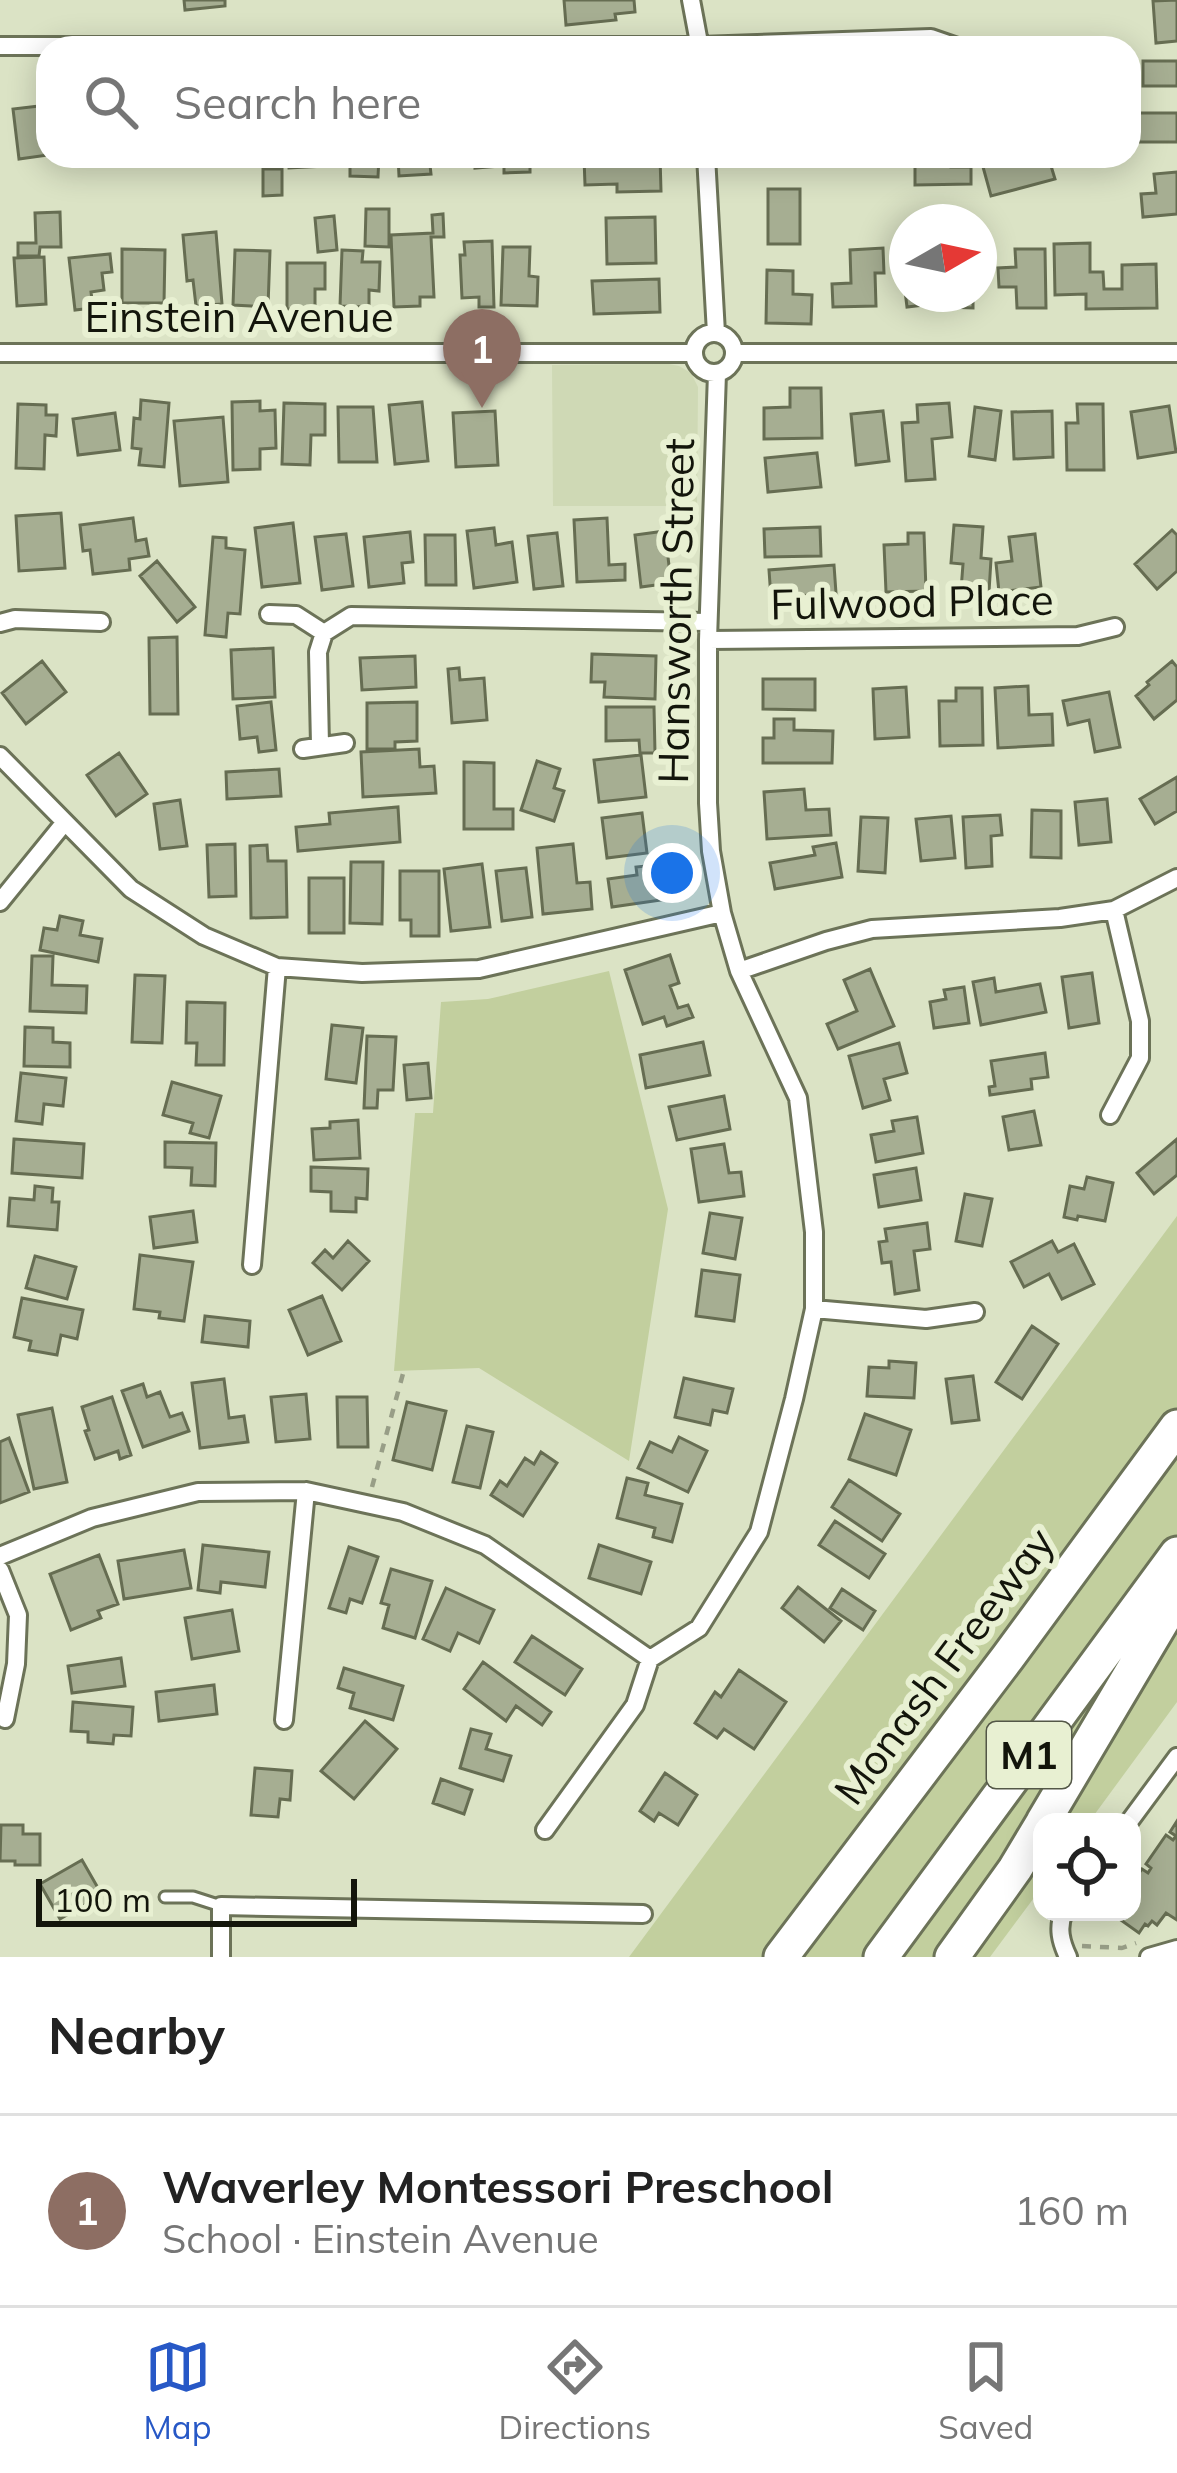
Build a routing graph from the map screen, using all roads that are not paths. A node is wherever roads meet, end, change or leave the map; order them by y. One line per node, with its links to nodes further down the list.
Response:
1 (691, 0): 2 (street)
2 (698, 36)
3 (0, 46): 4 (street)
4 (36, 46)
5 (707, 168): 6 (street)
6 (716, 333): 8 (street); 9 (street)
7 (0, 352): 8 (street, Einstein Avenue)
8 (694, 352): 11 (street)
9 (735, 353): 10 (street); 11 (street)
10 (1177, 353)
11 (716, 373): 16 (street, Hansworth Street)
12 (269, 614): 17 (street)
13 (101, 622): 14 (street)
14 (0, 623)
15 (1115, 628): 16 (street, Fulwood Place)
16 (708, 631): 17 (street, Fulwood Place); 24 (street, Hansworth Street)
17 (324, 633): 18 (street)
18 (345, 743)
19 (0, 756): 20 (street)
20 (65, 822): 22 (street); 25 (street)
21 (1177, 878): 23 (street)
22 (0, 902)
23 (1114, 910): 26 (street); 27 (street)
24 (722, 913): 25 (street); 26 (street, Hansworth Street)
25 (277, 967): 28 (street)
26 (739, 971): 29 (street, Hansworth Street)
27 (1110, 1115)
28 (252, 1265)
29 (814, 1309): 30 (street); 37 (street, Hansworth Street)
30 (975, 1312)
31 (1177, 1427): 53 (highway, Monash Freeway / M1)
32 (306, 1491): 34 (street); 37 (street); 39 (street)
33 (1177, 1554): 54 (highway, M1)
34 (0, 1556)
35 (0, 1570): 38 (street)
36 (1177, 1596): 41 (highway)
37 (650, 1659): 43 (street)
38 (5, 1719)
39 (284, 1720)
40 (1177, 1757): 42 (street)
41 (1049, 1813)
42 (1136, 1813)
43 (545, 1830)
44 (1033, 1839): 55 (highway)
45 (165, 1897): 46 (lane)
46 (221, 1906): 47 (street); 52 (street)
47 (643, 1914)
48 (1060, 1921): 51 (street)
49 (1144, 1949): 50 (street)
50 (1177, 1949)
51 (1067, 1955)
52 (220, 1957)
53 (781, 1957)
54 (881, 1957)
55 (952, 1957)

